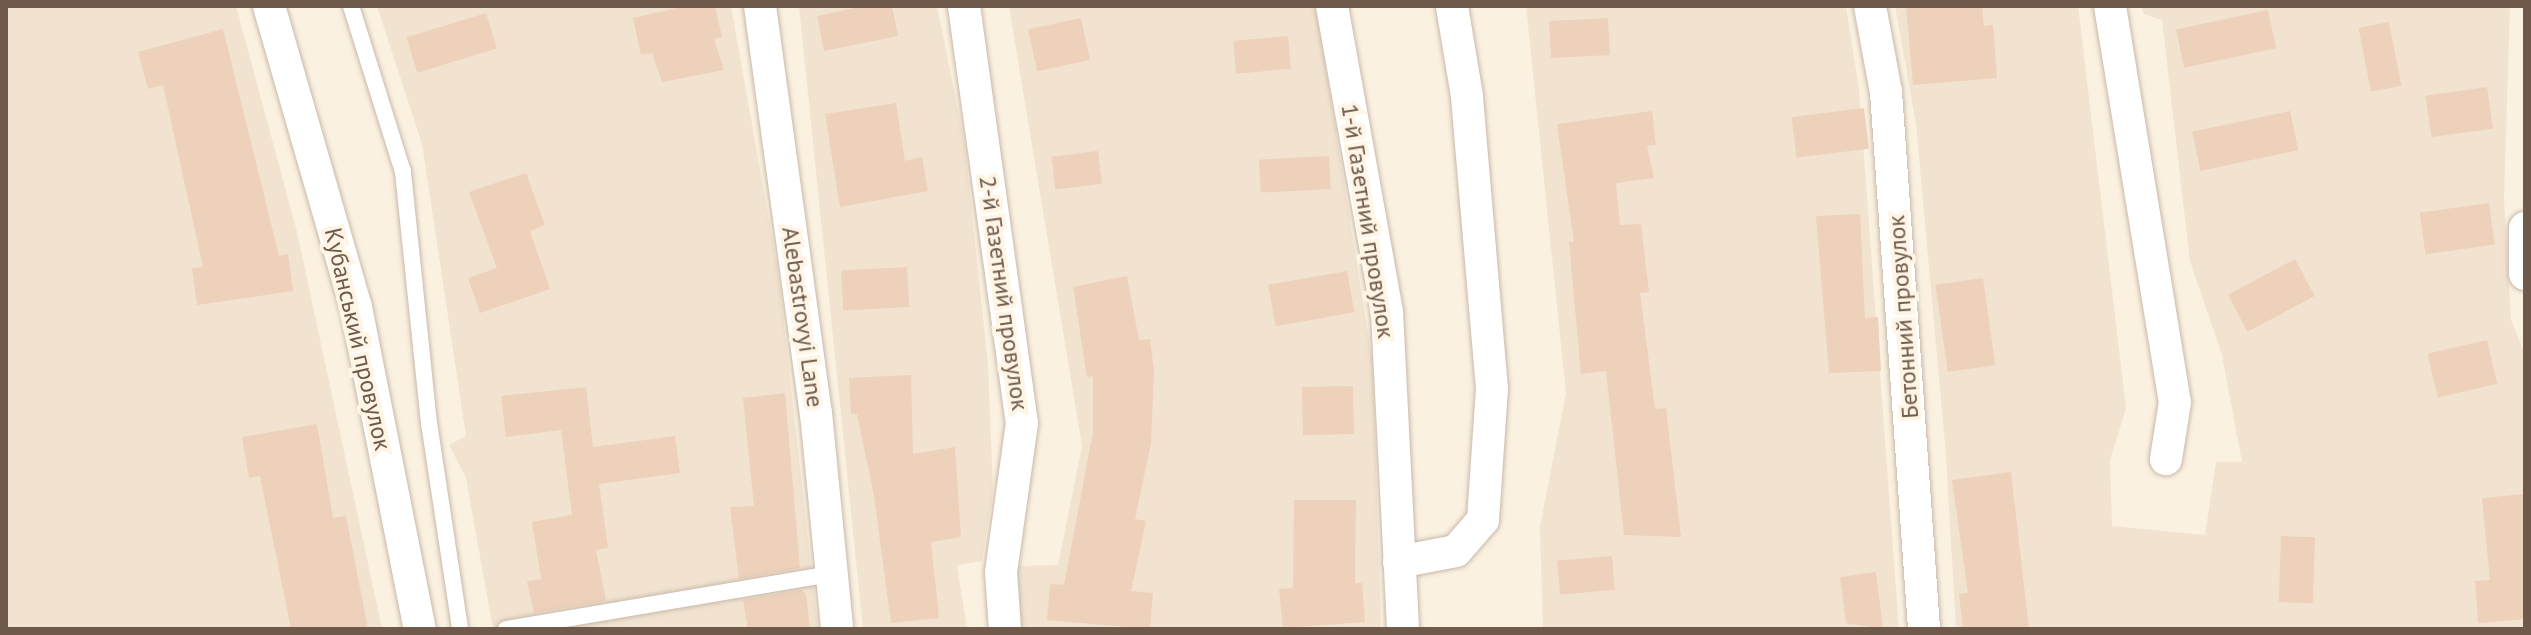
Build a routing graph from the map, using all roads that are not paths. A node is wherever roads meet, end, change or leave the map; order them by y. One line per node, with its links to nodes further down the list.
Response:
1 (269, 6): 14 (street, Кубанський провулок)
2 (351, 6): 15 (lane)
3 (760, 6): 13 (street, Alebastrovyi Lane)
4 (964, 6): 18 (street, 2-й Газетний провулок)
5 (1332, 6): 12 (street, 1-й Газетний провулок)
6 (1452, 6): 12 (street)
7 (1870, 6): 20 (street, Бетонний провулок)
8 (2110, 6): 11 (street)
9 (2525, 228): 10 (street)
10 (2525, 274)
11 (2166, 459)
12 (1399, 562): 19 (street, 1-й Газетний провулок)
13 (832, 574): 16 (lane); 17 (street, Alebastrovyi Lane)
14 (420, 629)
15 (460, 629)
16 (506, 629)
17 (837, 629)
18 (1005, 629)
19 (1403, 629)
20 (1924, 629)

